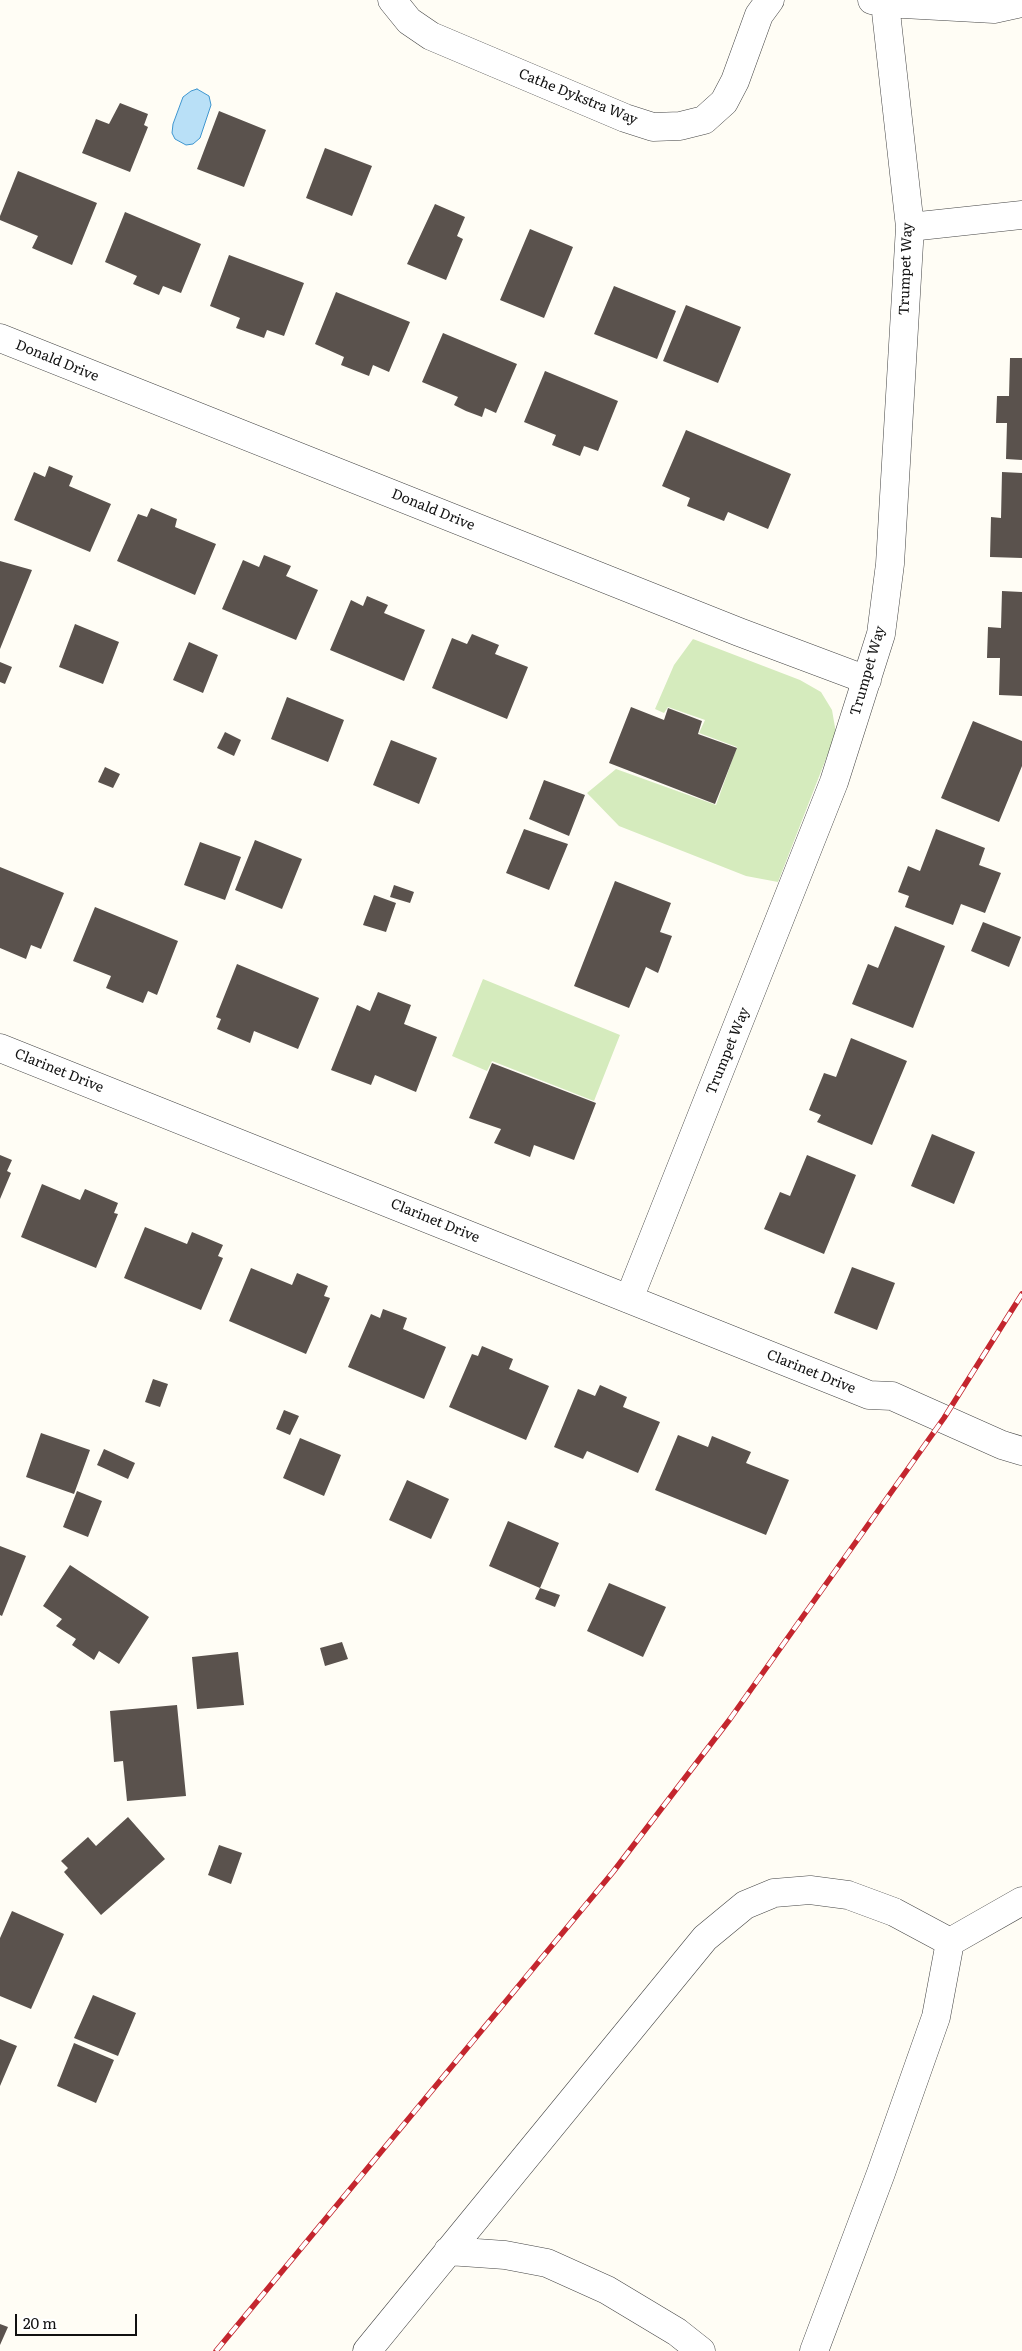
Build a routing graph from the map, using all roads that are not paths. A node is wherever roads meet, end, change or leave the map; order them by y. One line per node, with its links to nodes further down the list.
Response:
1 (392, 0): 2 (street, Cathe Dykstra Way)
2 (770, 0)
3 (878, 2): 4 (street); 6 (street, Trumpet Way)
4 (1022, 3)
5 (1022, 215): 6 (street)
6 (910, 227): 8 (street, Trumpet Way)
7 (0, 338): 8 (street, Donald Drive)
8 (867, 680): 10 (street, Trumpet Way)
9 (0, 1048): 10 (street, Clarinet Drive)
10 (629, 1299): 11 (street, Clarinet Drive)
11 (1022, 1451)
12 (1022, 1902): 13 (street)
13 (950, 1942): 14 (street); 17 (street)
14 (448, 2251): 15 (street); 16 (street)
15 (367, 2351)
16 (701, 2351)
17 (814, 2351)

